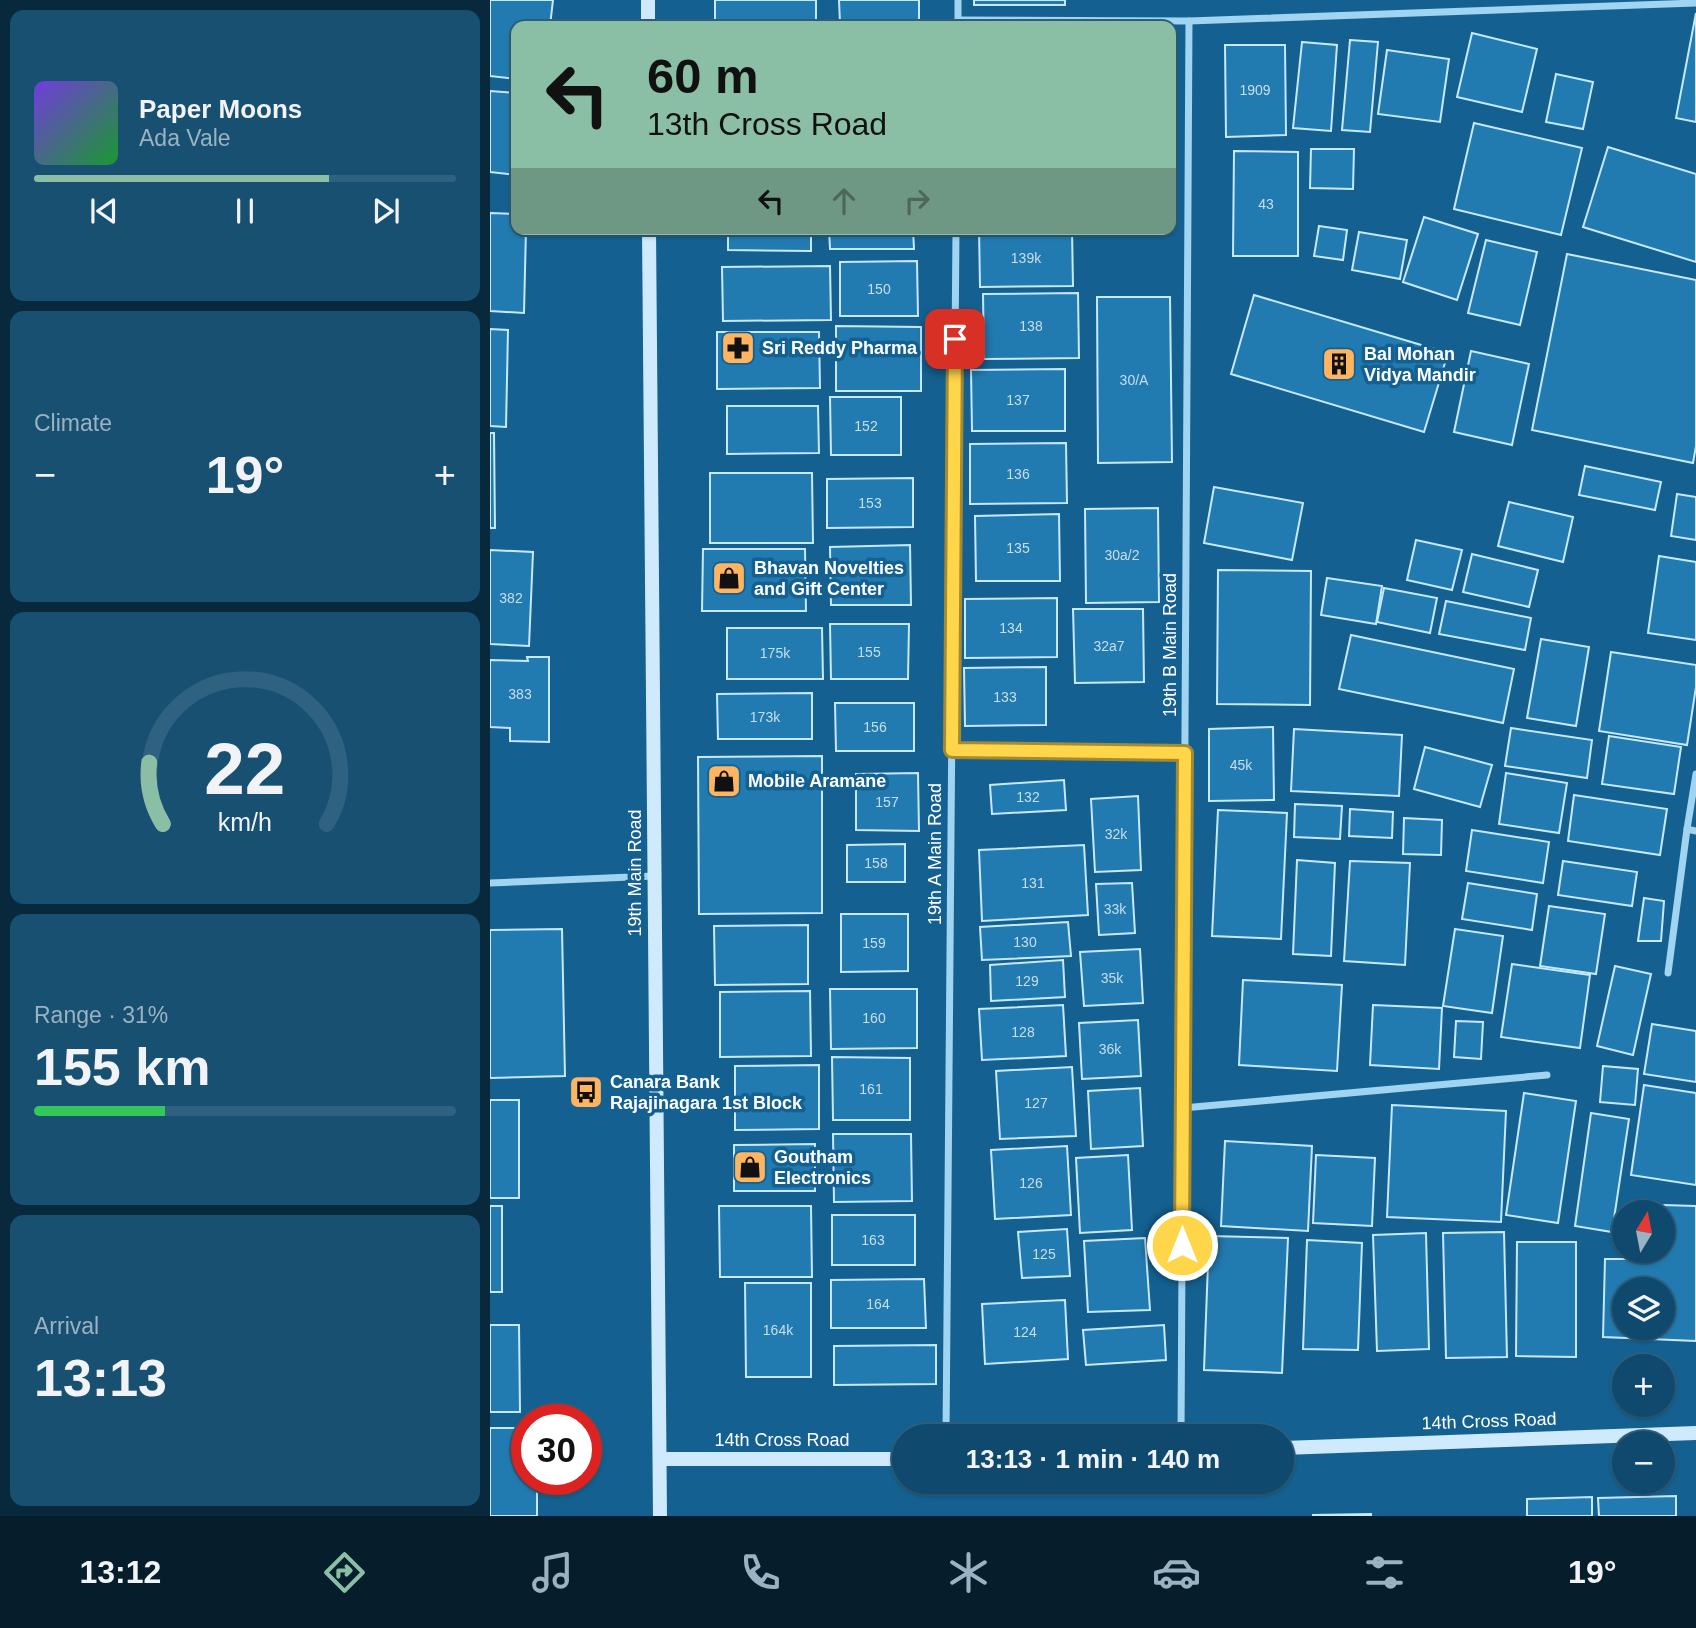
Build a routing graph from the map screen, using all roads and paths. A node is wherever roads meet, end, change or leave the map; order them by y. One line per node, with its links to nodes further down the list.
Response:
1 (648, 0): 4 (street)
2 (958, 0): 5 (street)
3 (1696, 3): 7 (street)
4 (648, 21)
5 (958, 21)
6 (1176, 21): 7 (street)
7 (1189, 21): 11 (street, 19th B Main Road)
8 (649, 235): 14 (street, 19th Main Road)
9 (956, 235): 10 (street, 19th A Main Road)
10 (952, 750): 11 (street); 19 (street, 19th A Main Road)
11 (1185, 753): 18 (street, 19th B Main Road)
12 (1696, 774): 13 (street)
13 (1692, 830): 16 (street)
14 (654, 876): 15 (street); 24 (street, 19th Main Road)
15 (490, 883)
16 (1668, 974)
17 (1547, 1074): 18 (street)
18 (1182, 1108): 20 (street, 19th B Main Road)
19 (946, 1424)
20 (1181, 1424)
21 (1696, 1433): 22 (street, 14th Cross Road)
22 (1294, 1448)
23 (892, 1458): 24 (street, 14th Cross Road)
24 (660, 1459): 25 (street, 19th Main Road)
25 (660, 1516)

